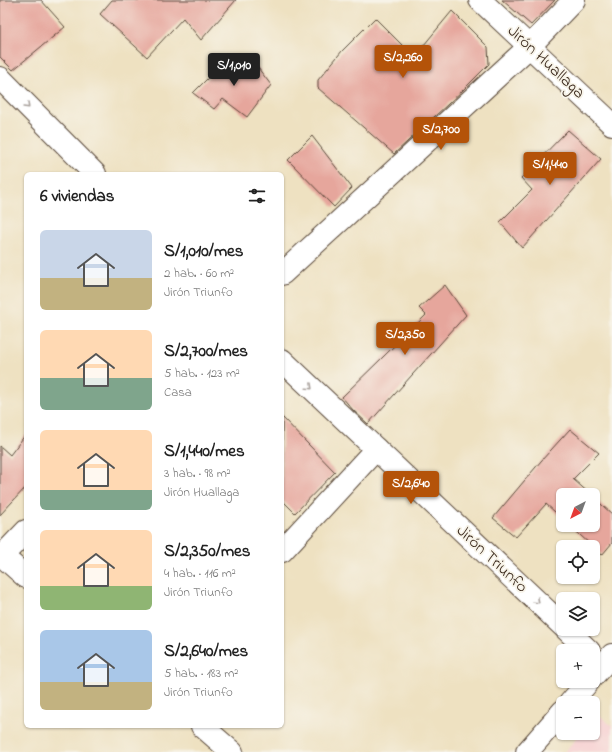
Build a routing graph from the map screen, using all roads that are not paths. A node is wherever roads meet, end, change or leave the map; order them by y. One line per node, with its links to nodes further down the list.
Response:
1 (480, 0): 3 (street, Jirón Huallaga)
2 (574, 0): 3 (street)
3 (530, 46): 5 (street, Jirón Huallaga); 7 (street)
4 (0, 78): 6 (street, one-way to 6)
5 (612, 124)
6 (93, 172)
7 (284, 272)
8 (284, 362): 9 (street, Jirón Triunfo, one-way to 9)
9 (376, 449): 11 (street); 14 (street, Jirón Triunfo, one-way to 14)
10 (24, 533): 12 (street)
11 (284, 549)
12 (1, 555): 13 (street)
13 (24, 574)
14 (556, 619)
15 (573, 636): 16 (street)
16 (581, 644)
17 (583, 688): 18 (street)
18 (576, 696)
19 (556, 719): 22 (street)
20 (204, 728): 21 (street)
21 (232, 752)
22 (527, 752)

